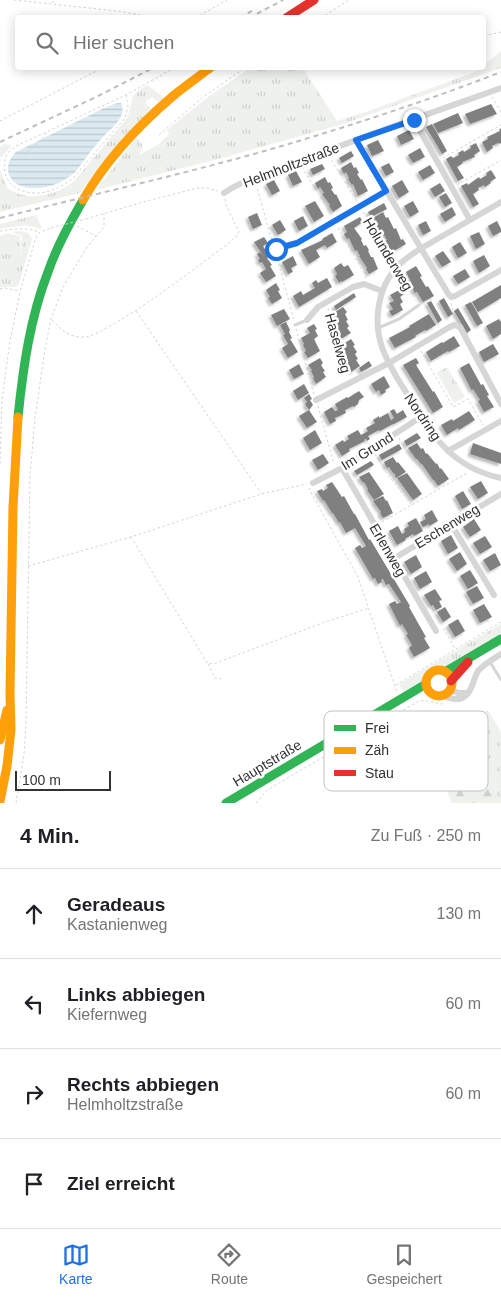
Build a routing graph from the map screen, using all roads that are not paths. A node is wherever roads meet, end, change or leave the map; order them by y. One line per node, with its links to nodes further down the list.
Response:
1 (314, 0): 2 (main road)
2 (291, 15)
3 (207, 70): 43 (main road)
4 (501, 88): 5 (street, Helmholtzstraße)
5 (414, 120): 6 (street, Helmholtzstraße); 10 (street)
6 (356, 140): 7 (street); 8 (street, Helmholtzstraße)
7 (386, 191): 11 (street); 13 (street)
8 (224, 193)
9 (501, 202): 10 (street, Nordring)
10 (470, 220): 13 (street, Nordring)
11 (284, 246): 12 (lane)
12 (274, 249)
13 (420, 249): 14 (street); 15 (street, Nordring)
14 (501, 270)
15 (382, 292): 17 (street); 19 (street, Nordring)
16 (419, 306): 19 (lane)
17 (307, 320): 18 (lane)
18 (295, 326)
19 (378, 328): 20 (street, Nordring)
20 (388, 364): 21 (street); 22 (street); 23 (street, Nordring)
21 (316, 400)
22 (501, 404)
23 (421, 417): 25 (street, Nordring); 26 (street, Im Grund)
24 (501, 421): 25 (street)
25 (448, 451): 27 (street, Nordring)
26 (342, 468): 28 (street, Im Grund); 31 (street, Erlenweg)
27 (501, 478)
28 (312, 483)
29 (501, 494): 30 (street, Eschenweg)
30 (451, 524): 31 (street, Eschenweg); 32 (street)
31 (393, 558): 33 (street, Erlenweg)
32 (494, 595)
33 (436, 631)
34 (501, 639): 36 (main road, Hauptstraße)
35 (501, 654): 37 (street)
36 (475, 655): 38 (main road, Hauptstraße); 40 (main road, Hauptstraße)
37 (490, 661): 39 (lane); 42 (street)
38 (445, 672): 40 (main road); 41 (main road, Hauptstraße)
39 (501, 680)
40 (451, 685): 42 (street); 44 (main road, Hauptstraße)
41 (428, 689): 44 (main road); 45 (main road, Hauptstraße)
42 (468, 693): 44 (street)
43 (10, 694): 46 (main road); 48 (main road)
44 (442, 696)
45 (376, 711)
46 (0, 740)
47 (324, 743): 49 (main road, Hauptstraße)
48 (0, 801)
49 (226, 803)

